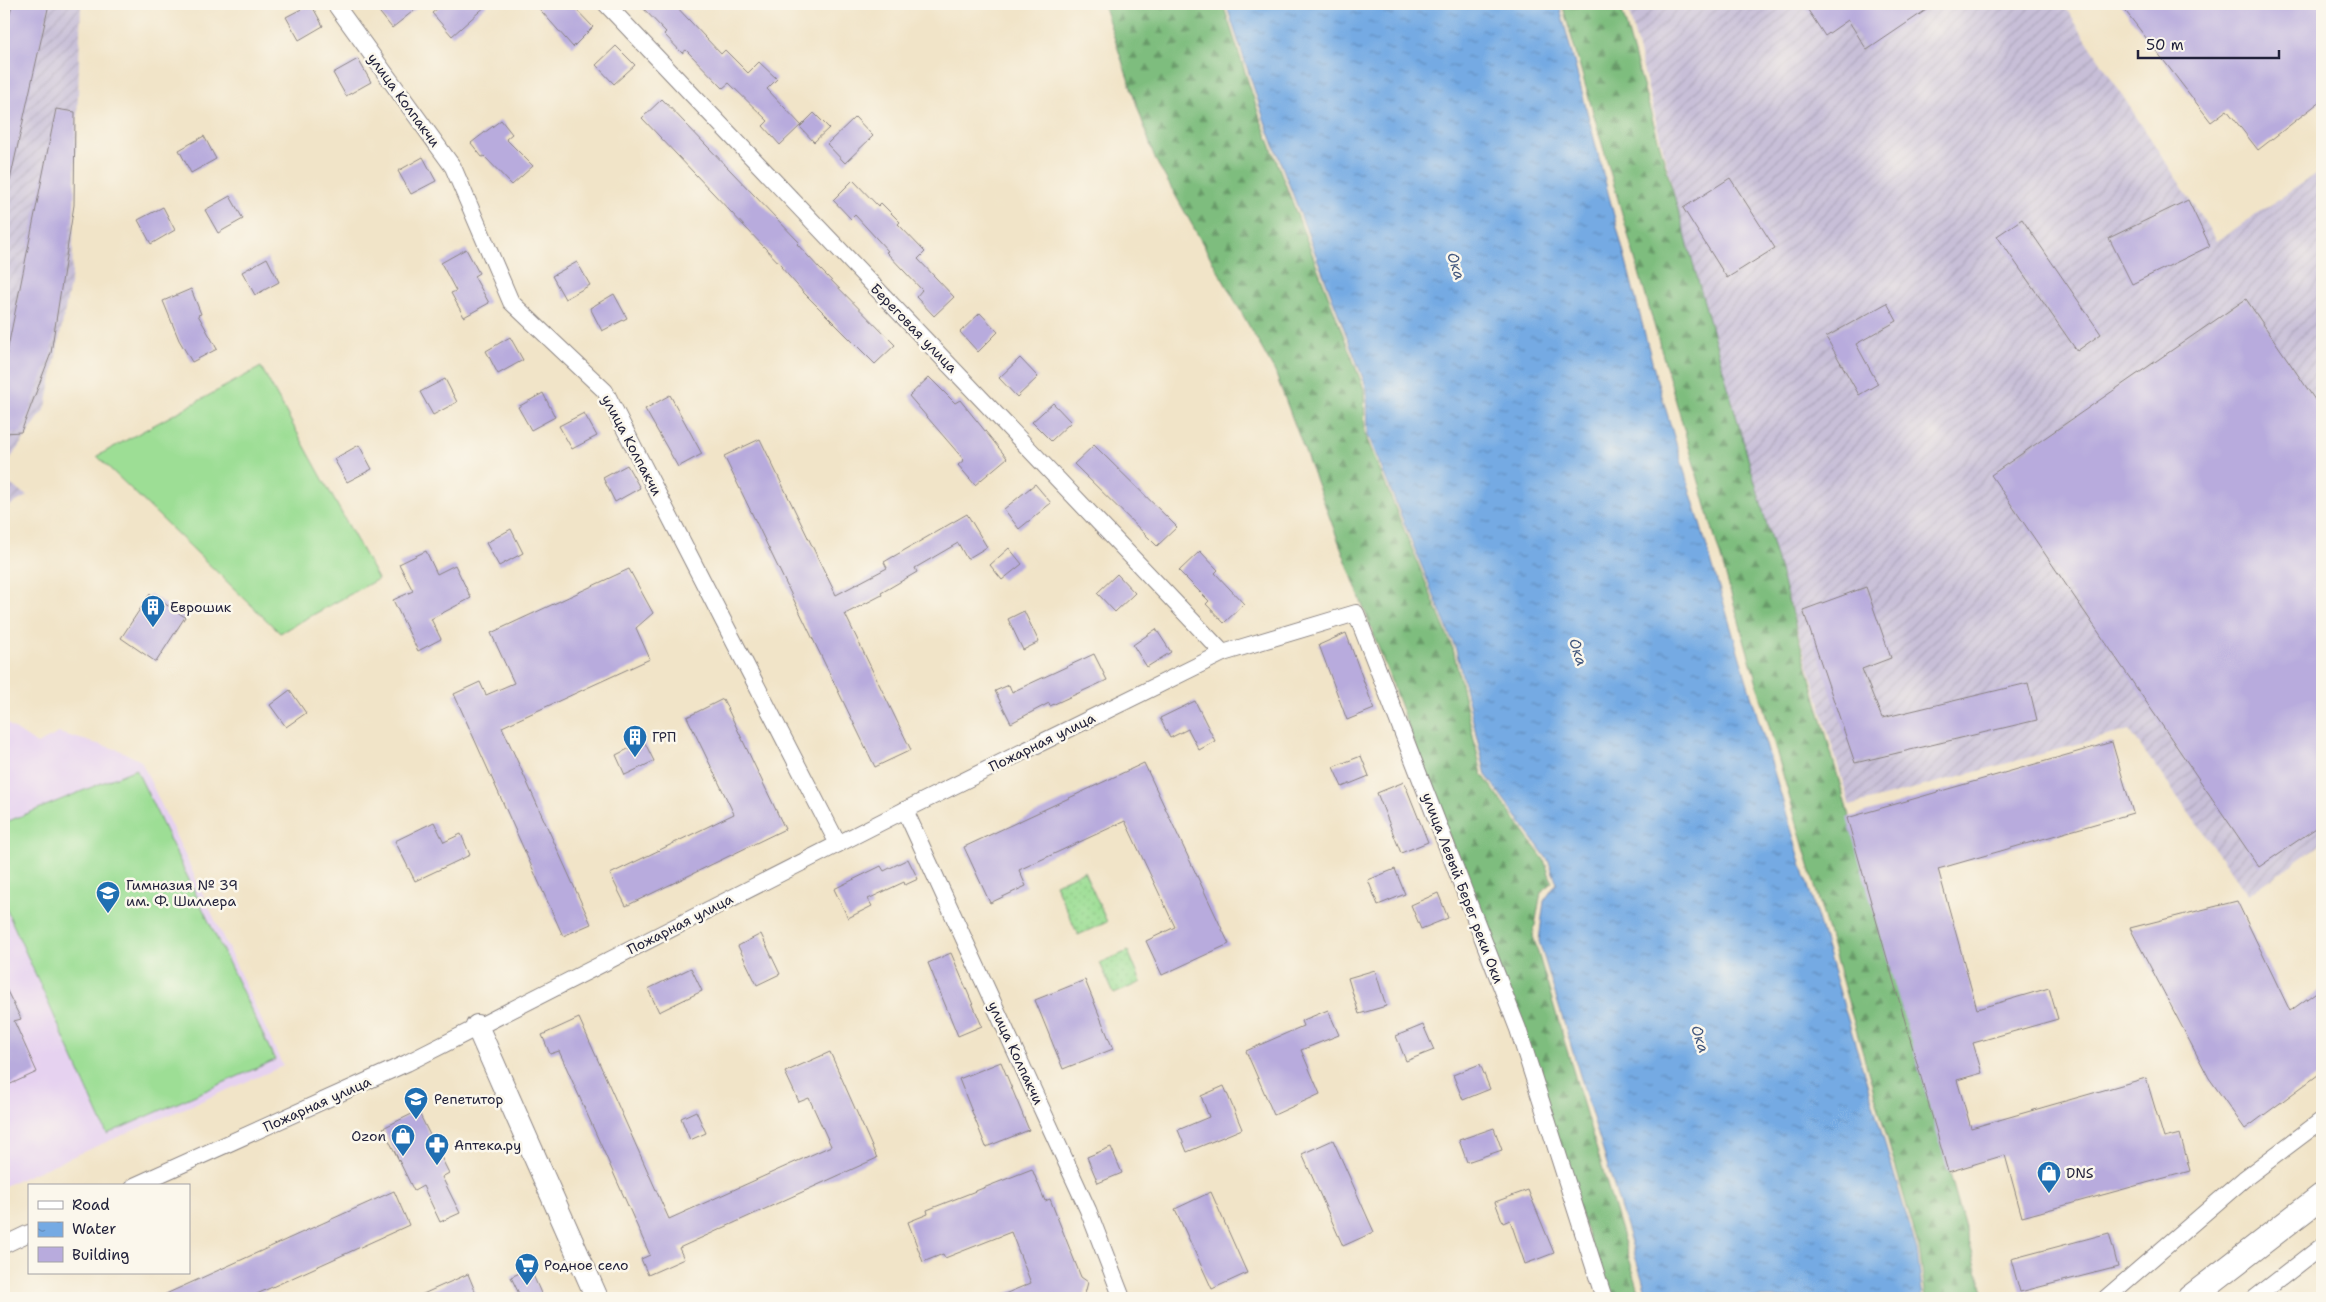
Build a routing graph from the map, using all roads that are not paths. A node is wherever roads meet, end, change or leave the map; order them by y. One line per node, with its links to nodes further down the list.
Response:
1 (335, 4): 5 (street, улица Колпакчи)
2 (606, 4): 3 (street, Береговая улица)
3 (1223, 653): 4 (street, Пожарная улица); 15 (street, улица Левый Берег реки Оки)
4 (905, 810): 5 (street, Пожарная улица); 14 (street, улица Колпакчи)
5 (838, 844): 6 (street, Пожарная улица)
6 (477, 1026): 8 (street, Пожарная улица); 13 (street)
7 (2322, 1120): 16 (street)
8 (138, 1184)
9 (2322, 1196): 17 (main road)
10 (28, 1233): 11 (street)
11 (4, 1245)
12 (2322, 1246): 18 (street)
13 (597, 1298)
14 (1122, 1298)
15 (1604, 1298)
16 (2106, 1298)
17 (2190, 1298)
18 (2255, 1298)

